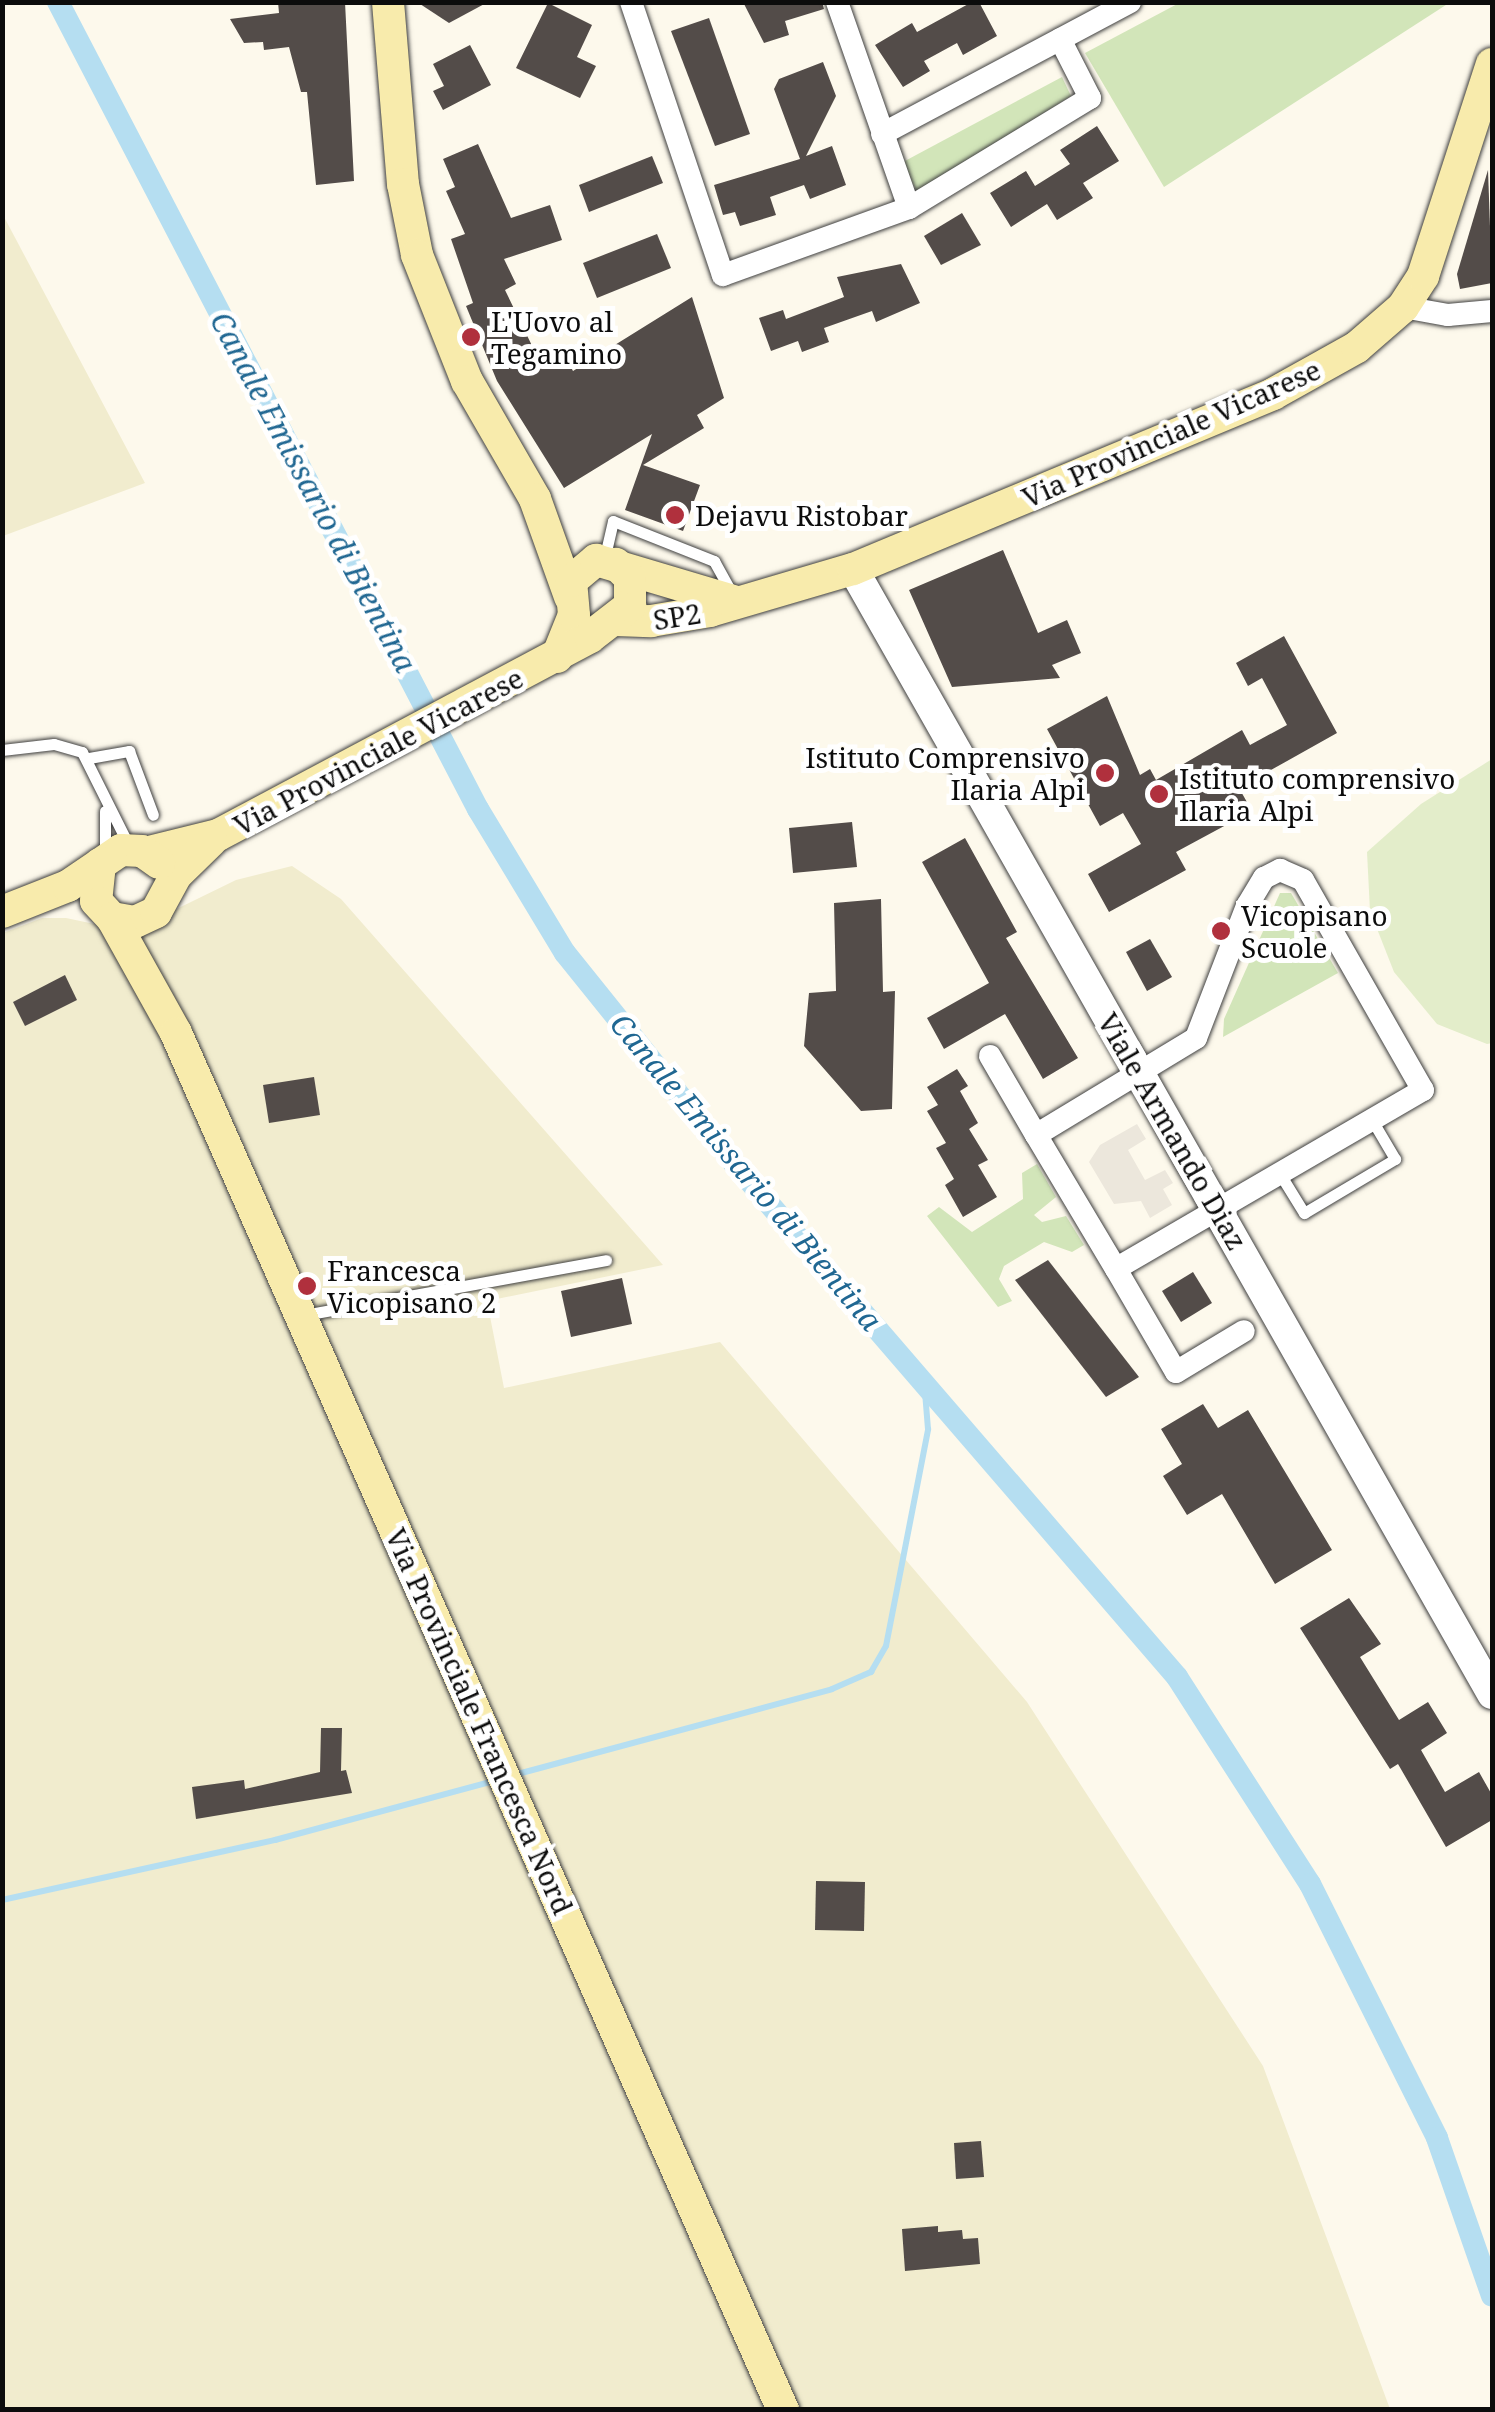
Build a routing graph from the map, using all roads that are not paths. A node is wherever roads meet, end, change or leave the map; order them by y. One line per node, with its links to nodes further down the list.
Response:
1 (388, 2): 11 (main road)
2 (631, 2): 8 (street)
3 (836, 2): 7 (street)
4 (1127, 3): 5 (street)
5 (1060, 39): 7 (street); 8 (street)
6 (1492, 64): 9 (main road, Via Provinciale Vicarese / SP2)
7 (882, 134): 8 (street)
8 (909, 208)
9 (1402, 307): 10 (street); 13 (main road, Via Provinciale Vicarese / SP2)
10 (1492, 311)
11 (535, 499): 12 (main road); 14 (main road)
12 (610, 562): 14 (main road); 15 (main road, SP2); 16 (main road)
13 (853, 568): 15 (main road, Via Provinciale Vicarese / SP2); 30 (street, Viale Armando Diaz)
14 (572, 602): 16 (main road); 17 (main road)
15 (737, 602): 16 (main road, SP2)
16 (612, 621): 17 (main road, Via Provinciale Vicarese)
17 (548, 662): 22 (main road, Via Provinciale Vicarese)
18 (2, 750): 19 (lane)
19 (88, 758): 20 (lane); 21 (lane)
20 (103, 797): 23 (lane); 24 (lane)
21 (154, 815)
22 (218, 835): 23 (main road, Via Provinciale Vicarese); 25 (main road, Via Provinciale Vicarese)
23 (140, 851): 24 (main road, Via Provinciale Vicarese); 25 (main road)
24 (102, 862): 26 (main road, Via Provinciale Vicarese); 27 (main road)
25 (161, 902): 27 (main road, Via Provinciale Vicarese); 28 (main road)
26 (14, 907): 27 (main road, Via Provinciale Vicarese)
27 (106, 912): 28 (main road)
28 (176, 1033): 37 (main road, Via Provinciale Francesca Nord)
29 (990, 1056): 32 (street)
30 (1141, 1074): 31 (street); 32 (street); 34 (street, Viale Armando Diaz)
31 (1372, 1120): 33 (street); 33 (lane)
32 (1036, 1135): 36 (street)
33 (1280, 1174): 34 (street)
34 (1218, 1210): 36 (street); 39 (street, Viale Armando Diaz)
35 (606, 1260): 37 (lane)
36 (1116, 1269): 38 (street)
37 (300, 1316): 40 (main road, Via Provinciale Francesca Nord)
38 (1244, 1331)
39 (1492, 1694)
40 (783, 2410)

